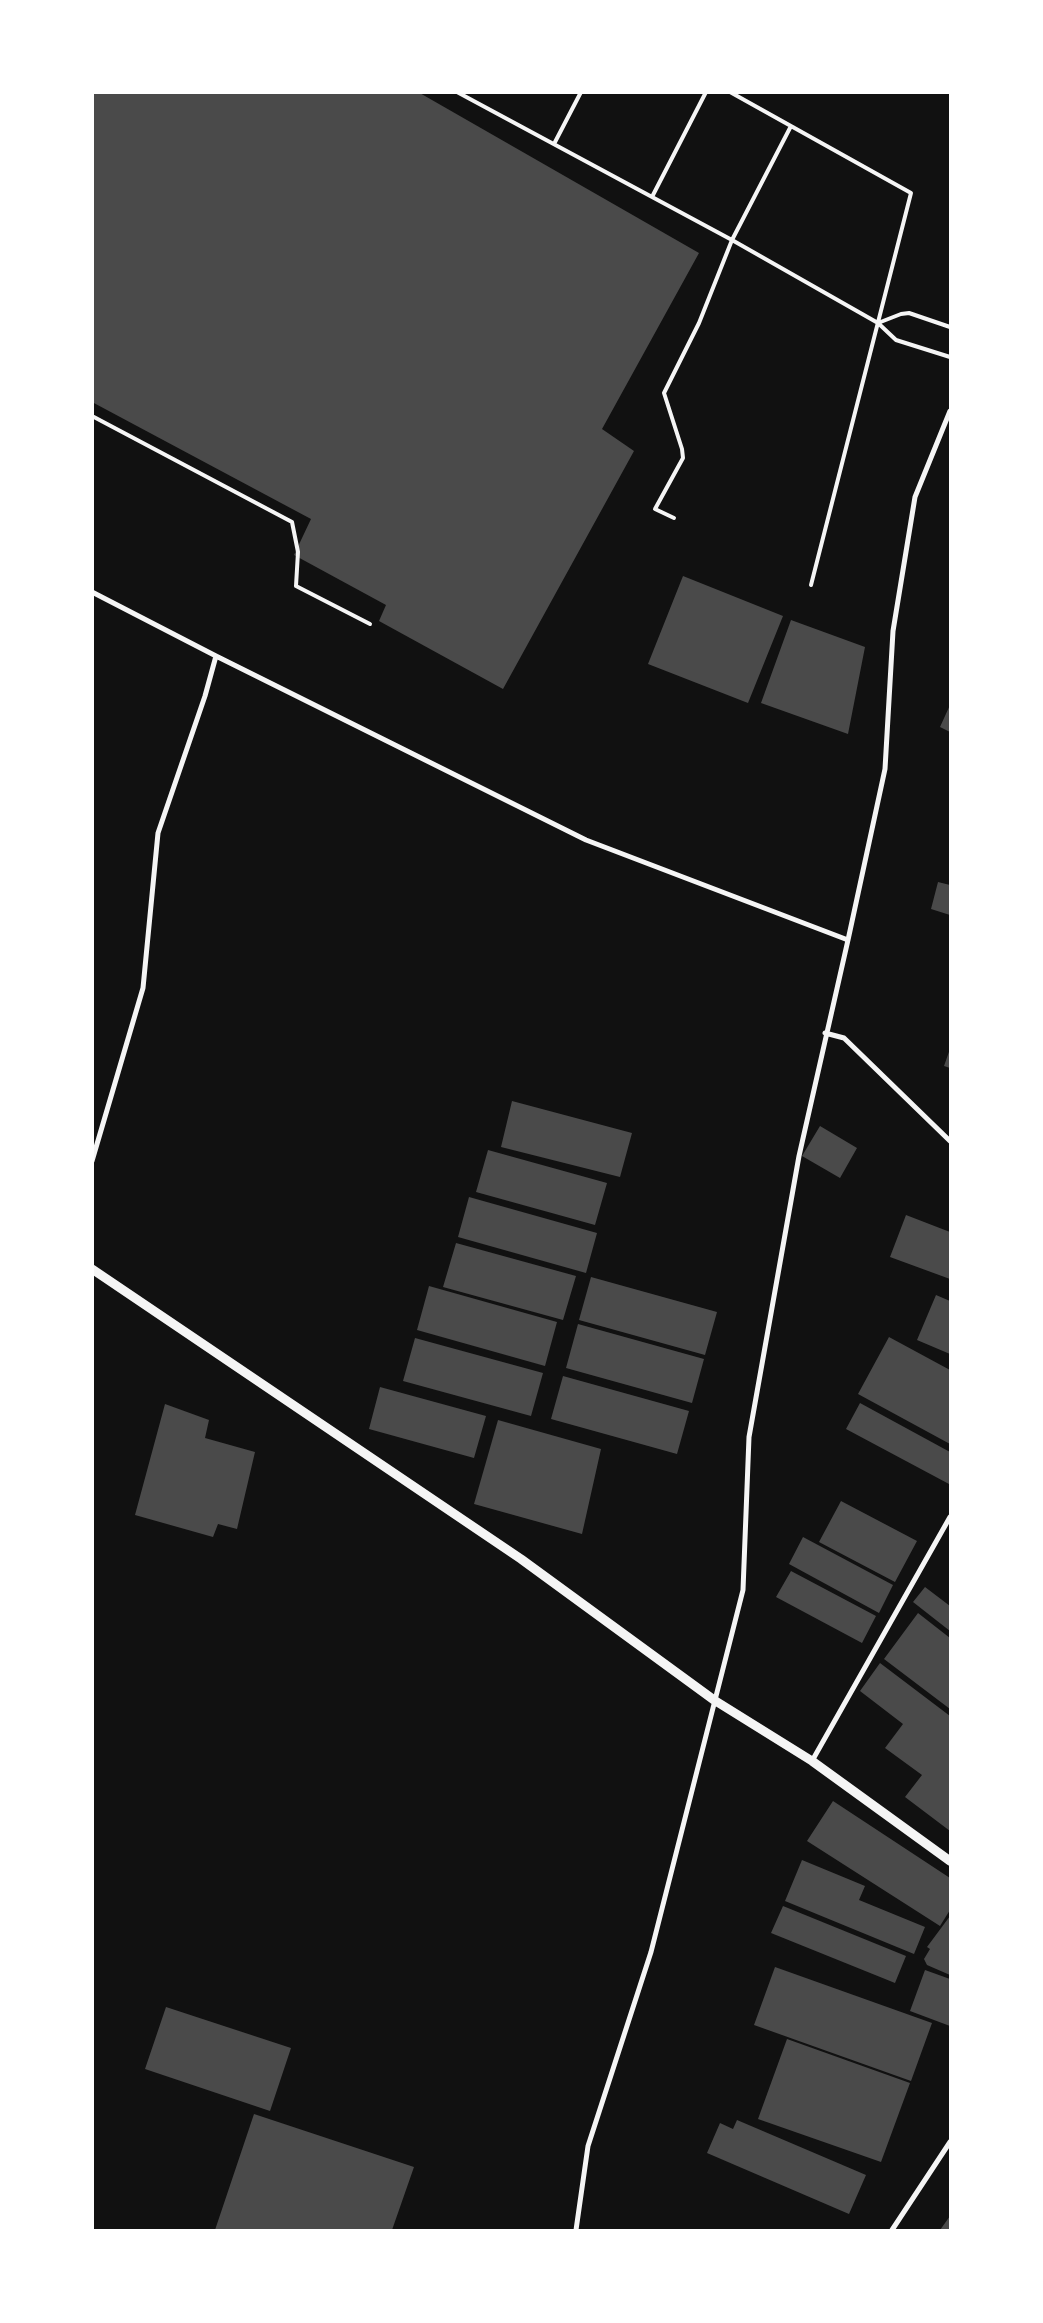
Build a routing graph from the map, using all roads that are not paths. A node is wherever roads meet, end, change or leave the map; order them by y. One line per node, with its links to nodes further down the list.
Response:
1 (457, 92): 6 (lane)
2 (581, 92): 6 (lane)
3 (706, 92): 7 (lane)
4 (730, 92): 5 (lane)
5 (791, 126): 8 (lane); 9 (lane)
6 (554, 144): 7 (lane)
7 (653, 195): 8 (lane)
8 (732, 240): 9 (lane); 14 (lane)
9 (878, 323): 10 (lane); 11 (lane); 15 (lane)
10 (950, 327)
11 (950, 357)
12 (950, 411): 19 (street)
13 (92, 416): 17 (lane)
14 (674, 518)
15 (811, 585)
16 (92, 592): 18 (street)
17 (370, 624)
18 (216, 656): 19 (street); 22 (street)
19 (848, 940): 20 (street)
20 (825, 1033): 21 (street); 25 (street)
21 (950, 1141)
22 (92, 1161)
23 (92, 1269): 25 (street)
24 (950, 1517): 26 (street)
25 (714, 1700): 26 (street); 29 (street)
26 (812, 1762): 27 (street)
27 (950, 1861)
28 (950, 2142): 30 (street)
29 (576, 2230)
30 (892, 2230)

